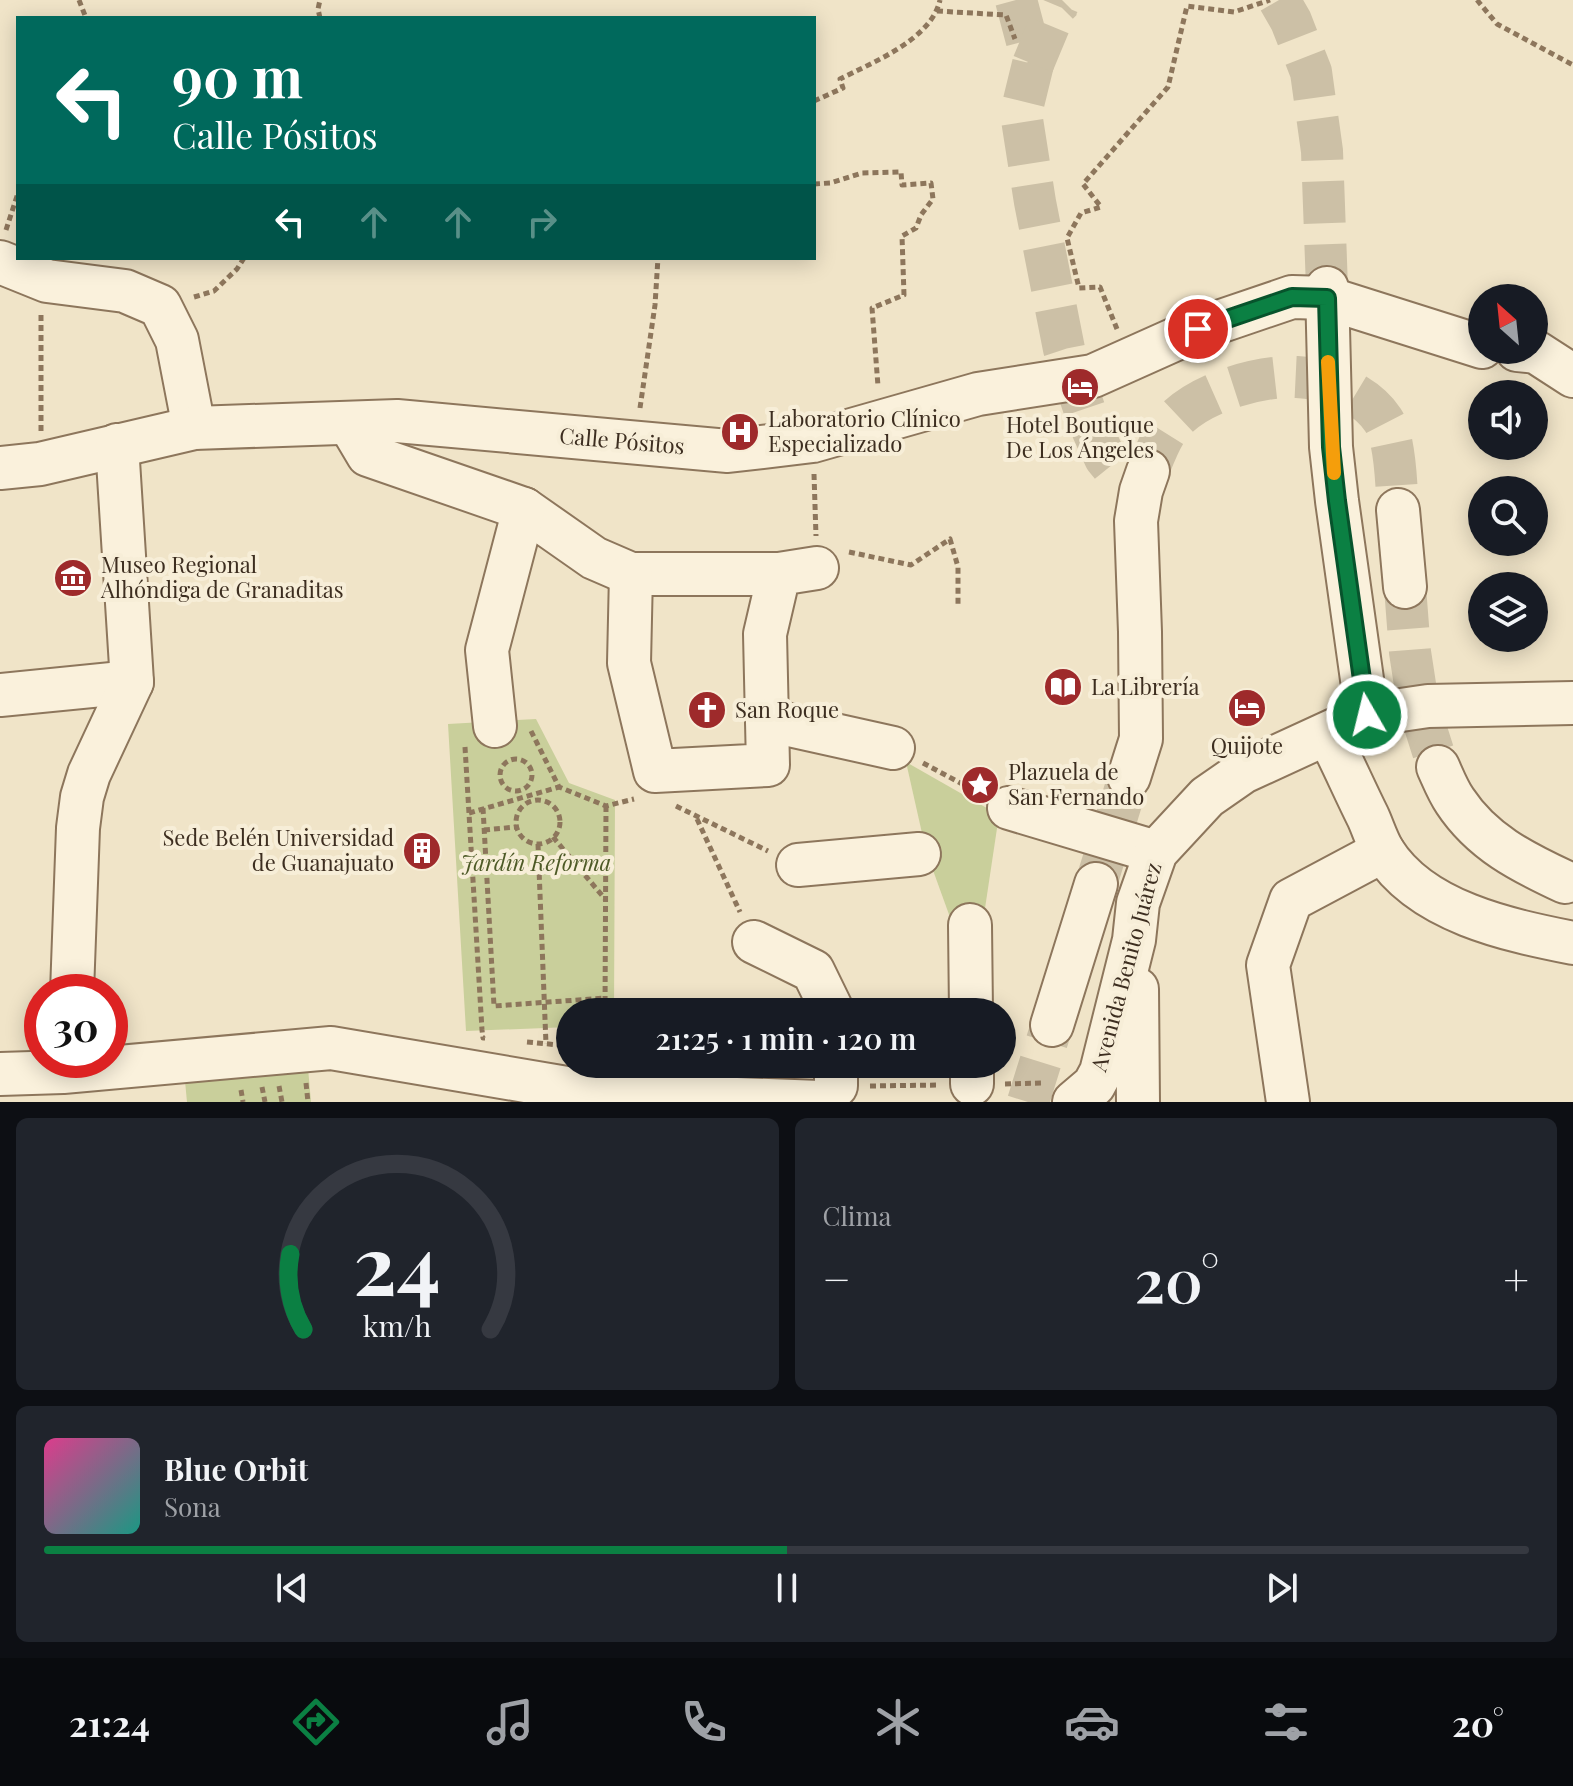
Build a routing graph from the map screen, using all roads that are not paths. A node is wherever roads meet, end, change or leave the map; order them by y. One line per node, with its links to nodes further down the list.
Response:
1 (0, 262): 7 (street)
2 (1327, 293): 3 (street, Calle Pósitos); 6 (street, Calle Pósitos); 18 (street)
3 (1468, 342)
4 (1548, 360): 5 (street)
5 (1573, 376)
6 (349, 423): 7 (street, Calle Pósitos); 11 (street)
7 (194, 428): 8 (street, Calle Pósitos)
8 (117, 445): 9 (street, Calle Pósitos); 15 (street)
9 (20, 466)
10 (1142, 478): 24 (street)
11 (524, 509): 13 (street); 20 (street)
12 (1398, 510): 14 (street)
13 (631, 574): 19 (street); 19 (street)
14 (1405, 587)
15 (132, 682): 16 (street); 36 (street)
16 (0, 695)
17 (1573, 703): 18 (street, Avenida Benito Juárez)
18 (1367, 715): 21 (street, Avenida Benito Juárez)
19 (767, 720): 22 (street)
20 (495, 726)
21 (1328, 734): 26 (street); 27 (street, Avenida Benito Juárez)
22 (893, 748)
23 (1438, 767): 30 (street)
24 (1129, 777)
25 (1009, 808): 27 (street)
26 (1383, 851): 35 (street); 48 (street)
27 (1156, 852): 33 (street, Avenida Benito Juárez)
28 (919, 854): 29 (street)
29 (798, 865)
30 (1565, 882)
31 (1096, 884): 39 (street)
32 (970, 925): 38 (street)
33 (1134, 940): 46 (street, Avenida Benito Juárez); 47 (street)
34 (754, 942): 37 (street)
35 (1573, 943)
36 (73, 974)
37 (826, 998)
38 (971, 998)
39 (1052, 1025)
40 (331, 1048): 41 (street); 42 (street); 45 (street)
41 (533, 1054)
42 (128, 1062)
43 (24, 1071): 44 (street)
44 (0, 1074)
45 (831, 1084)
46 (1074, 1102)
47 (1138, 1102)
48 (1288, 1102)

